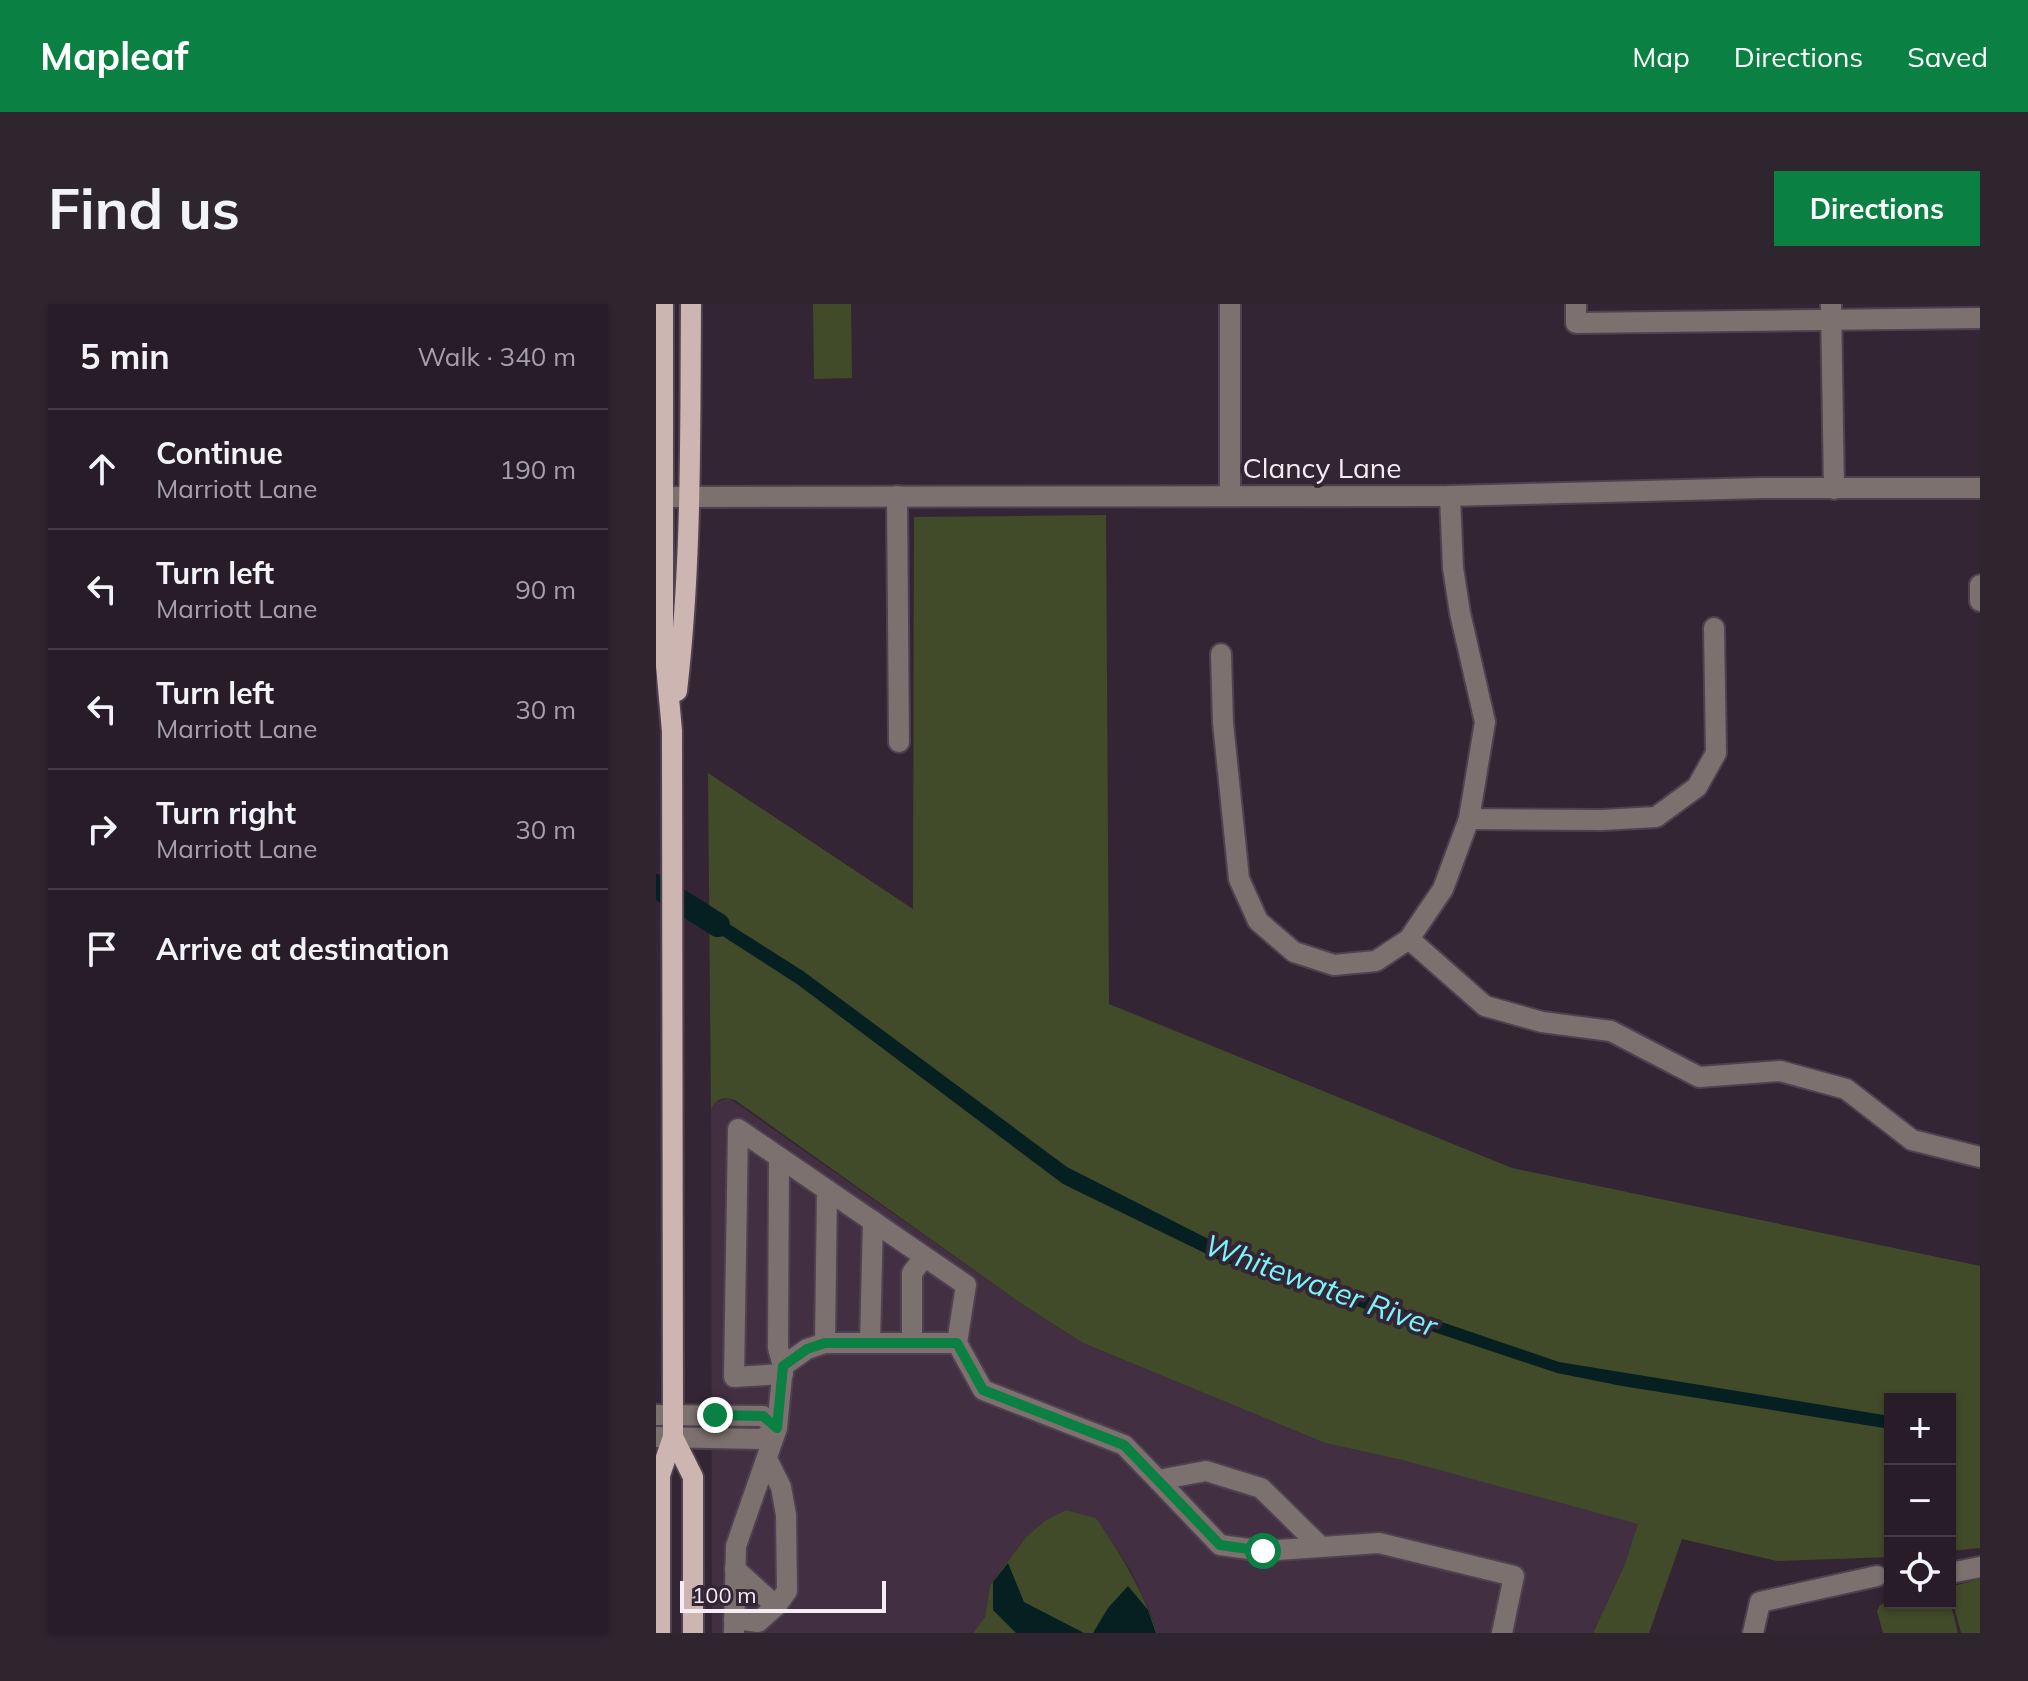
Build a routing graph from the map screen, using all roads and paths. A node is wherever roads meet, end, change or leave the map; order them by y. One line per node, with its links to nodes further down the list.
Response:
1 (663, 304): 12 (main road)
2 (691, 304): 13 (main road)
3 (1230, 304): 9 (street)
4 (1831, 311): 5 (street); 6 (street); 8 (street)
5 (1576, 314)
6 (1980, 318)
7 (1980, 488): 8 (street, Clancy Lane)
8 (1834, 489): 11 (street, Clancy Lane)
9 (1230, 495): 10 (street, Clancy Lane); 11 (street, Clancy Lane)
10 (897, 496): 13 (street, Clancy Lane); 19 (street)
11 (1450, 496): 20 (street)
12 (663, 497): 13 (street, Clancy Lane); 18 (main road)
13 (690, 497): 18 (main road)
14 (1980, 585): 15 (street)
15 (1980, 601)
16 (1714, 628): 20 (street)
17 (1221, 654): 21 (street)
18 (672, 731): 27 (main road)
19 (899, 742)
20 (1469, 819): 21 (street)
21 (1409, 939): 23 (street)
22 (779, 1157): 24 (street); 32 (street); 32 (street)
23 (1980, 1157)
24 (827, 1190): 25 (street); 28 (street)
25 (873, 1221): 26 (street); 29 (street)
26 (924, 1257): 30 (street); 31 (street)
27 (665, 1308): 33 (main road)
28 (825, 1343): 29 (street); 32 (street)
29 (870, 1343): 30 (street)
30 (912, 1343): 31 (street)
31 (957, 1343): 37 (street)
32 (783, 1370): 34 (street)
33 (665, 1415): 34 (street); 35 (main road)
34 (777, 1428): 35 (street); 36 (street)
35 (665, 1437): 45 (main road); 46 (main road)
36 (767, 1459): 40 (street); 43 (street)
37 (1158, 1480): 38 (street); 38 (street)
38 (1321, 1547): 47 (street)
39 (1980, 1567): 41 (street)
40 (735, 1569): 43 (street); 44 (street)
41 (1956, 1572)
42 (1876, 1580): 48 (street)
43 (776, 1606): 44 (street)
44 (734, 1626)
45 (660, 1633)
46 (693, 1633)
47 (1502, 1633)
48 (1753, 1633)

